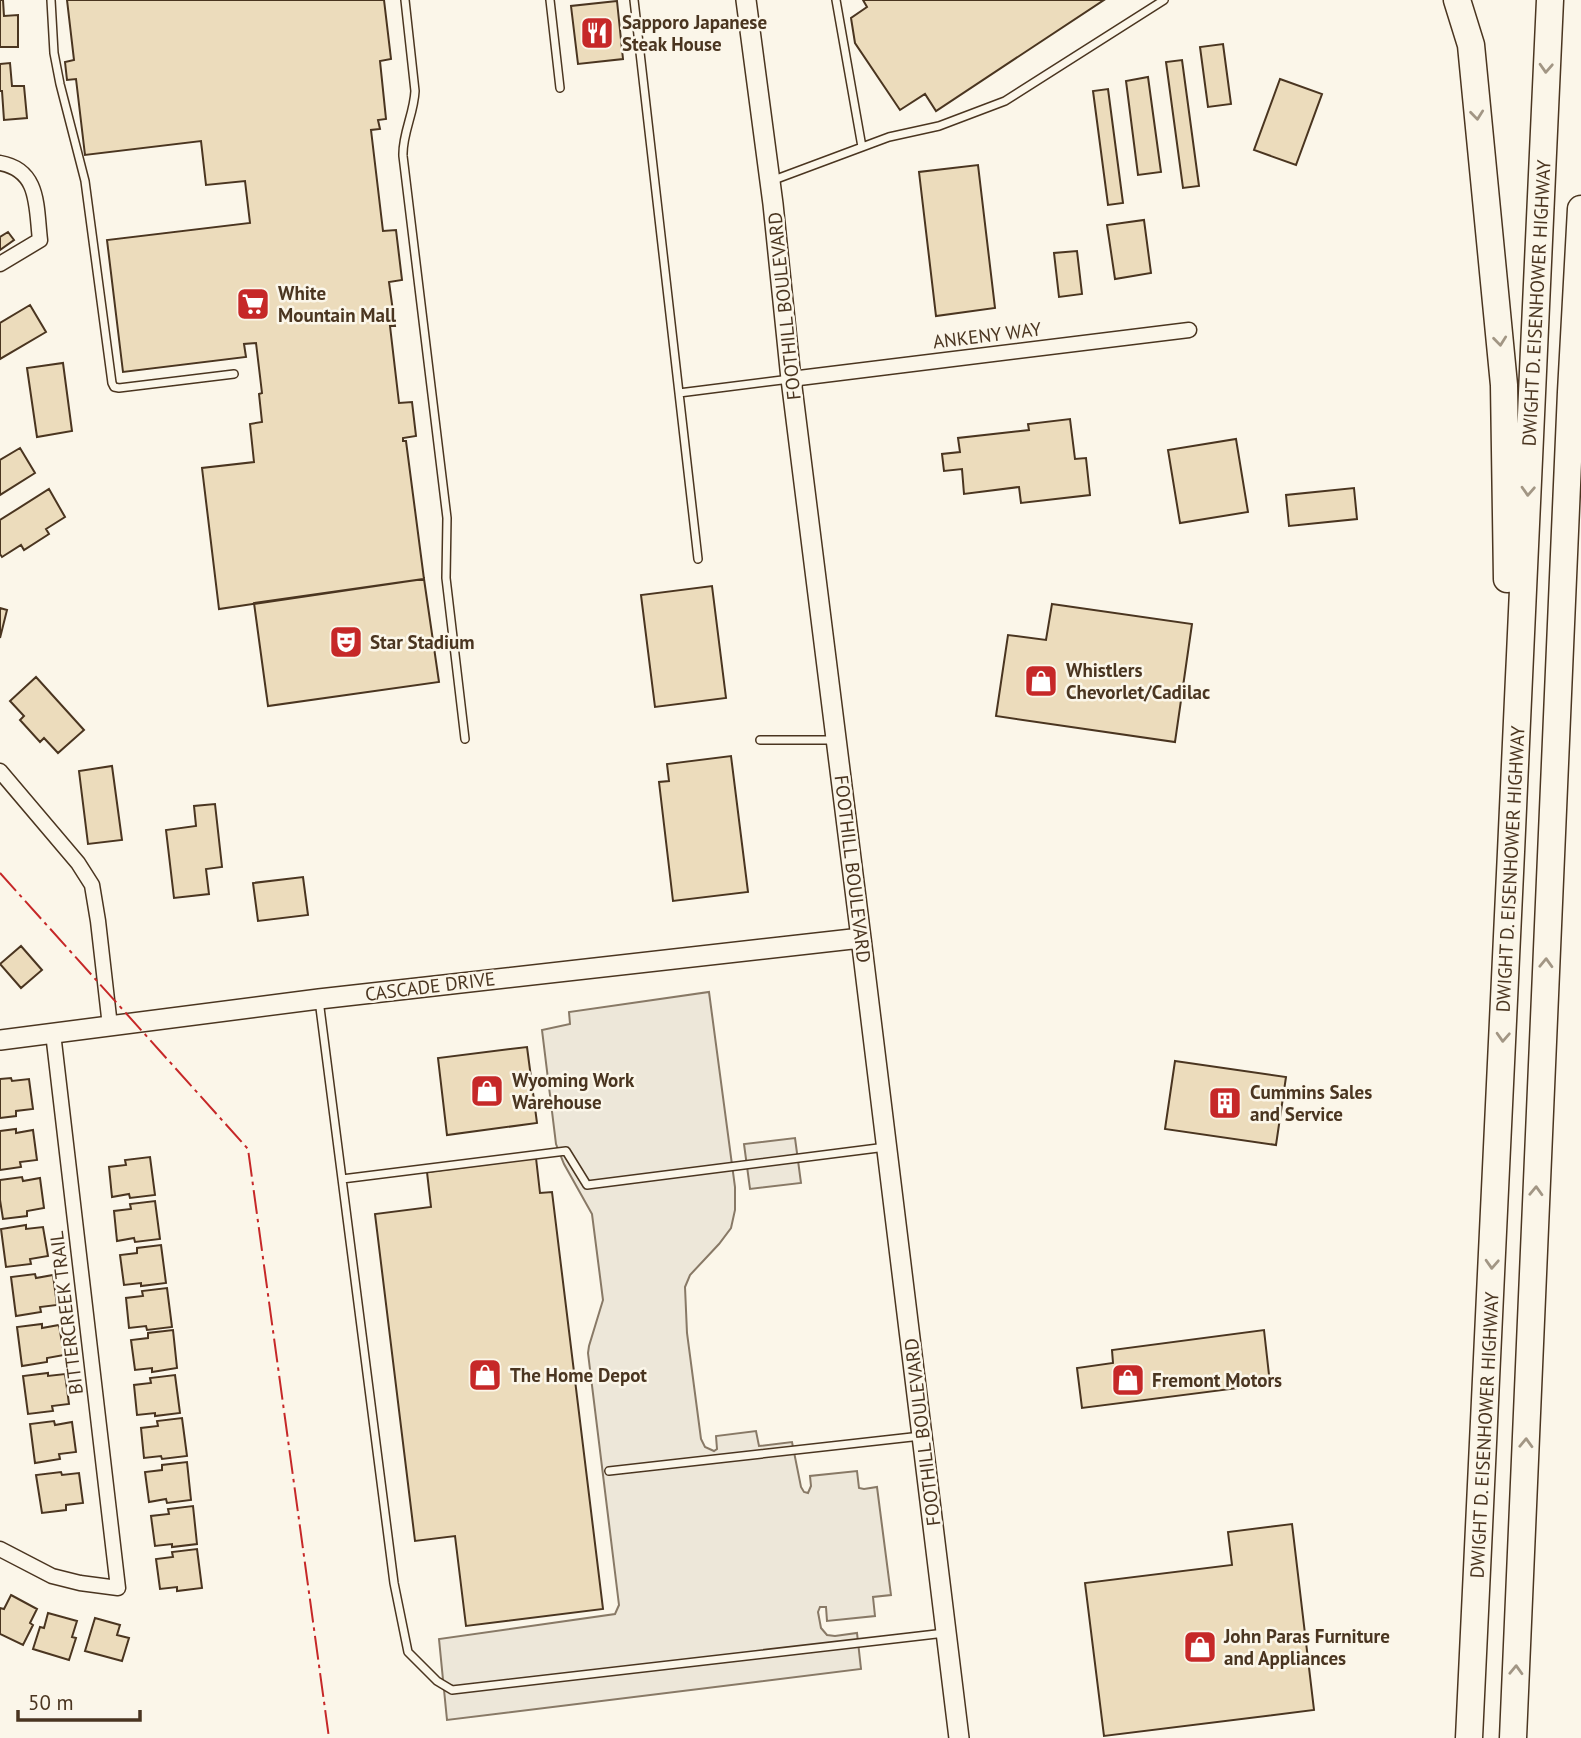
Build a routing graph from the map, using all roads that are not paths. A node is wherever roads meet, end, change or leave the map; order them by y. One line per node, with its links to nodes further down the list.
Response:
1 (51, 0): 17 (lane)
2 (405, 0): 23 (lane)
3 (550, 0): 10 (lane)
4 (634, 0): 19 (lane)
5 (746, 0): 13 (street, FOOTHILL BOULEVARD)
6 (836, 0): 11 (lane)
7 (1164, 0): 11 (lane)
8 (1457, 0): 27 (highway, one-way to 27)
9 (1549, 0): 27 (highway, DWIGHT D. EISENHOWER HIGHWAY, one-way to 27)
10 (559, 88)
11 (862, 147): 13 (lane)
12 (0, 163): 15 (street)
13 (770, 181): 18 (street, FOOTHILL BOULEVARD)
14 (1581, 209): 22 (highway, DWIGHT D. EISENHOWER HIGHWAY)
15 (0, 264)
16 (1189, 330): 18 (street, ANKENY WAY)
17 (234, 374)
18 (791, 379): 19 (lane); 25 (street, FOOTHILL BOULEVARD)
19 (679, 393): 21 (lane)
20 (1581, 411): 22 (highway)
21 (698, 559)
22 (1558, 695): 41 (highway, DWIGHT D. EISENHOWER HIGHWAY, one-way to 22)
23 (465, 739)
24 (760, 740): 25 (lane)
25 (836, 740): 28 (street, FOOTHILL BOULEVARD)
26 (0, 771): 30 (street)
27 (1511, 852): 40 (highway, DWIGHT D. EISENHOWER HIGHWAY, one-way to 40)
28 (861, 938): 29 (street, CASCADE DRIVE); 33 (street, FOOTHILL BOULEVARD)
29 (319, 999): 30 (street, CASCADE DRIVE); 34 (lane)
30 (110, 1026): 31 (street, CASCADE DRIVE)
31 (53, 1033): 32 (street, CASCADE DRIVE); 37 (street, BITTERCREEK TRAIL)
32 (0, 1040)
33 (887, 1146): 34 (lane); 35 (street, FOOTHILL BOULEVARD)
34 (342, 1179): 38 (lane)
35 (922, 1436): 36 (lane); 38 (street, FOOTHILL BOULEVARD)
36 (609, 1471)
37 (0, 1549)
38 (946, 1633): 39 (street, FOOTHILL BOULEVARD)
39 (959, 1738)
40 (1469, 1738)
41 (1513, 1738)

